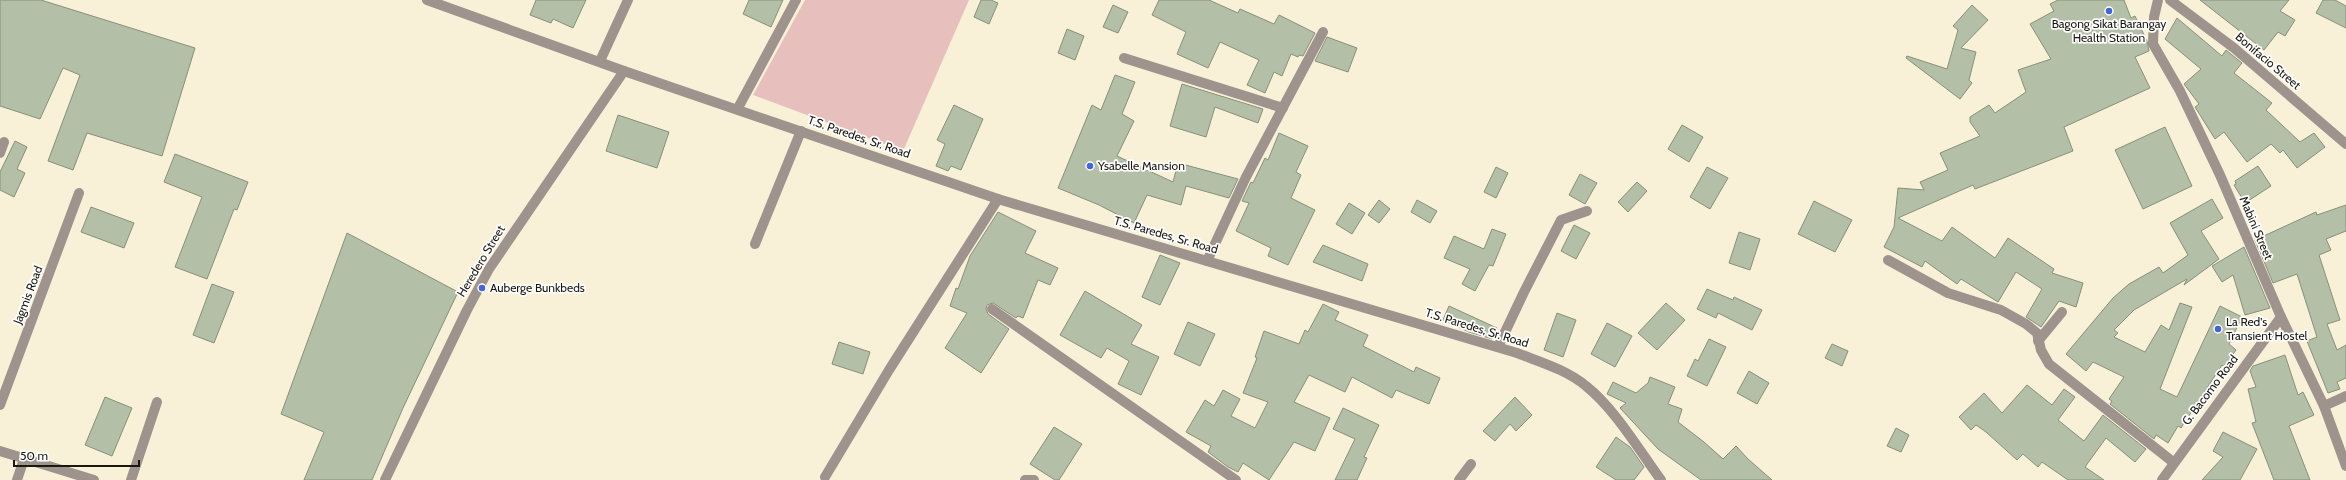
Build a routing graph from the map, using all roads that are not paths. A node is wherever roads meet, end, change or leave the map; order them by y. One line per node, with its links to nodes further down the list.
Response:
1 (427, 0): 8 (street, T.S. Paredes, Sr. Road)
2 (628, 0): 8 (street)
3 (796, 0): 10 (street)
4 (2158, 0): 26 (street, Mabini Street)
5 (2170, 0): 14 (street, Bonifacio Street)
6 (1323, 32): 11 (street)
7 (1124, 58): 11 (street)
8 (600, 61): 9 (street, T.S. Paredes, Sr. Road)
9 (624, 71): 10 (street, T.S. Paredes, Sr. Road); 42 (street, Heredero Street)
10 (738, 108): 12 (street, T.S. Paredes, Sr. Road)
11 (1282, 108): 23 (street)
12 (801, 131): 19 (street, T.S. Paredes, Sr. Road); 21 (street)
13 (2346, 131): 14 (street)
14 (2336, 136): 16 (street, Bonifacio Street)
15 (4, 142): 17 (street)
16 (2346, 144)
17 (0, 153)
18 (80, 193): 31 (street, Jagmis Road)
19 (998, 199): 23 (street, T.S. Paredes, Sr. Road); 38 (street)
20 (1587, 211): 28 (street)
21 (754, 244)
22 (1888, 260): 27 (street)
23 (1207, 261): 28 (street, T.S. Paredes, Sr. Road)
24 (992, 309): 45 (street)
25 (2062, 312): 27 (street)
26 (2281, 317): 32 (street, Mabini Street); 35 (street, G. Bacomo Road)
27 (2038, 341): 35 (street)
28 (1498, 347): 47 (street, T.S. Paredes, Sr. Road)
29 (2346, 396): 32 (street)
30 (157, 402): 41 (street)
31 (0, 405)
32 (2324, 406): 37 (street, Mabini Street)
33 (0, 451): 34 (street)
34 (24, 458): 39 (street); 40 (street)
35 (2173, 462): 48 (street, G. Bacomo Road)
36 (1471, 464): 46 (street)
37 (2346, 466)
38 (825, 477)
39 (17, 480)
40 (94, 480)
41 (131, 480)
42 (386, 480)
43 (1025, 480): 44 (street)
44 (1034, 480)
45 (1236, 480)
46 (1459, 480)
47 (1661, 480)
48 (2162, 480)

